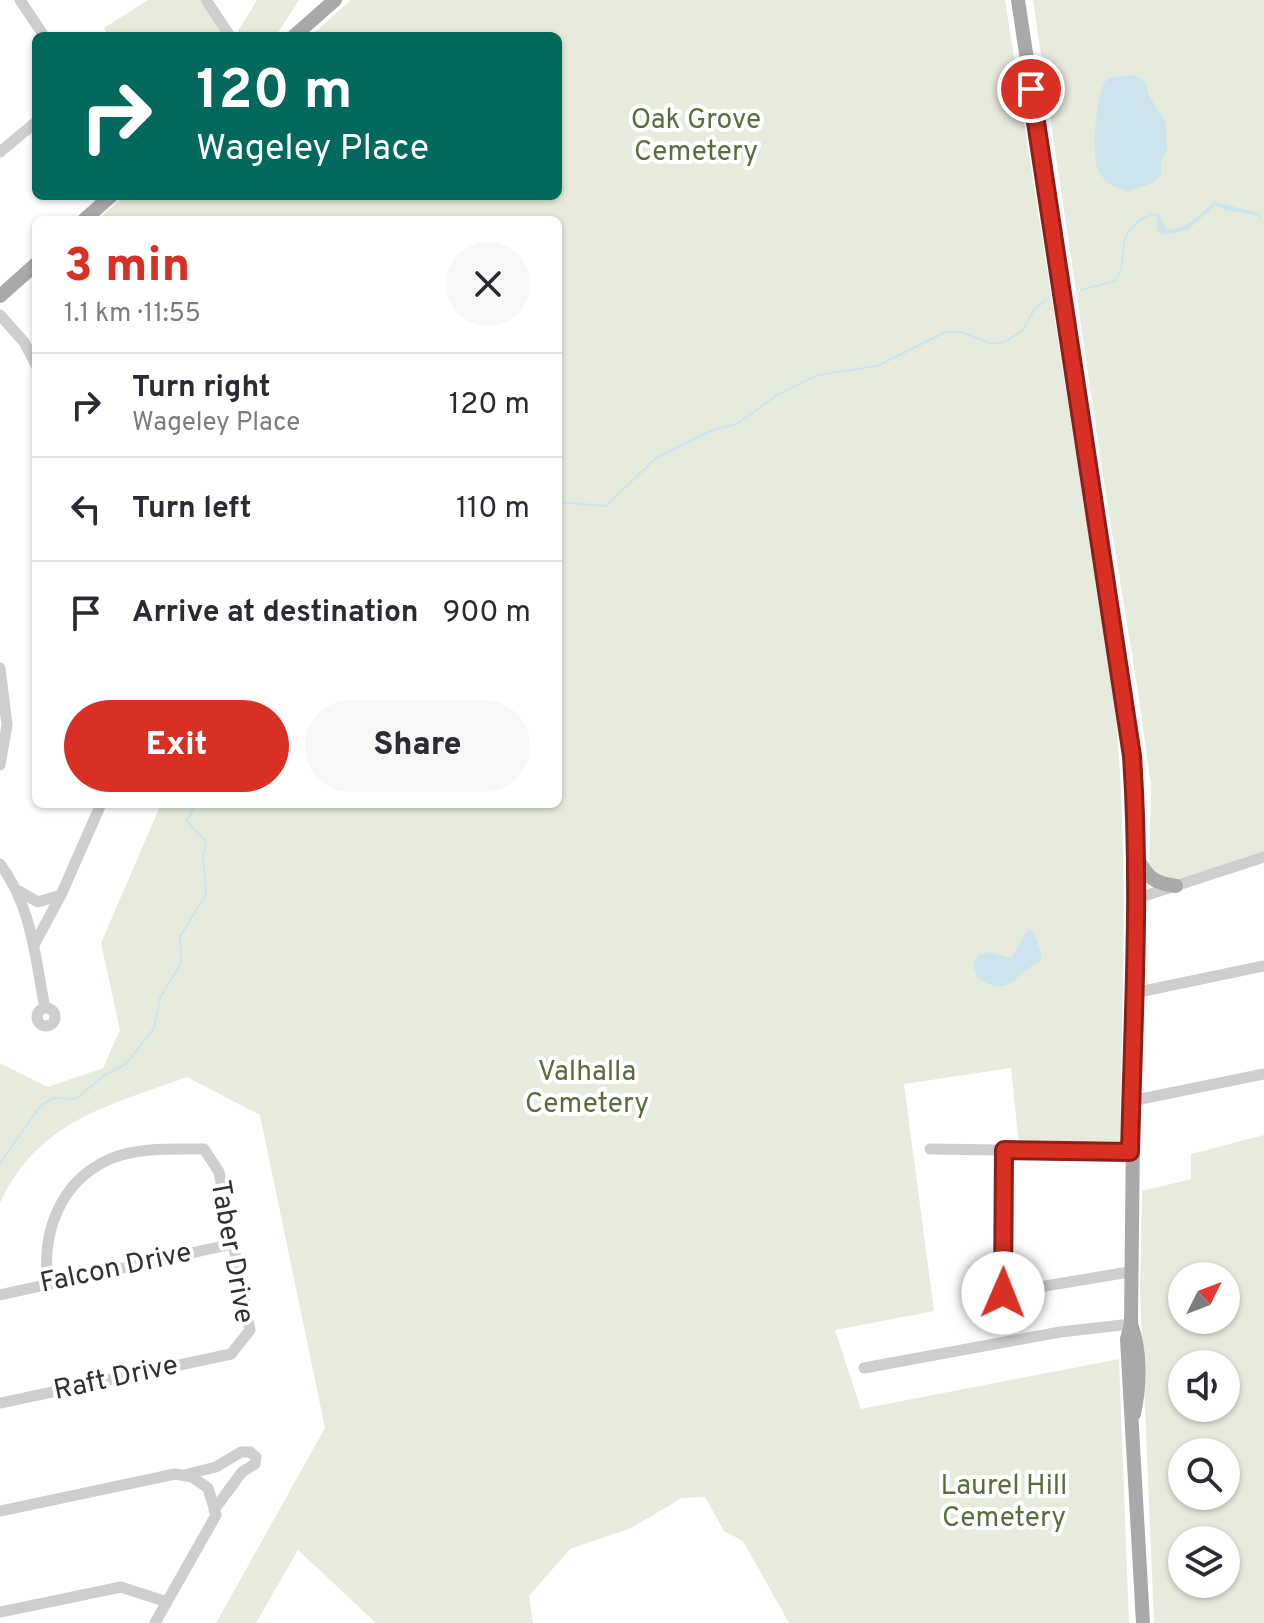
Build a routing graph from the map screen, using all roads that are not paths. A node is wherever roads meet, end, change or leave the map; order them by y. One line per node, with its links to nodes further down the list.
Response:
1 (20, 0): 5 (street)
2 (206, 0): 6 (street)
3 (335, 0): 7 (main road)
4 (1018, 0): 19 (main road)
5 (41, 32)
6 (227, 32)
7 (299, 32)
8 (32, 125): 9 (street)
9 (0, 152)
10 (105, 200): 11 (main road)
11 (88, 216)
12 (32, 268): 13 (main road)
13 (0, 296)
14 (0, 315): 15 (street)
15 (32, 357)
16 (0, 668): 17 (street)
17 (0, 765)
18 (99, 808): 24 (street)
19 (1136, 855): 22 (main road); 25 (main road)
20 (1264, 857): 22 (street)
21 (0, 864): 23 (street)
22 (1176, 886): 25 (street)
23 (19, 891): 24 (street); 26 (street)
24 (61, 895): 26 (street)
25 (1135, 899): 28 (main road)
26 (34, 945): 29 (street)
27 (1264, 966): 28 (street)
28 (1134, 993): 31 (main road)
29 (45, 1008)
30 (1264, 1074): 31 (street)
31 (1131, 1101): 34 (main road)
32 (930, 1149): 33 (street)
33 (1004, 1150): 34 (street); 36 (street)
34 (1130, 1152): 36 (main road)
35 (232, 1244): 37 (street, Falcon Drive); 37 (street, Taber Drive); 40 (street, Taber Drive)
36 (1129, 1272): 39 (main road)
37 (48, 1283): 38 (street, Falcon Drive)
38 (0, 1295)
39 (1131, 1324): 41 (street); 48 (main road)
40 (231, 1354): 42 (street, Raft Drive)
41 (864, 1368)
42 (0, 1403)
43 (181, 1475): 44 (street); 44 (street); 45 (street)
44 (214, 1510): 46 (street)
45 (0, 1511)
46 (167, 1602): 47 (street); 49 (street)
47 (0, 1612)
48 (1142, 1620)
49 (155, 1623)

